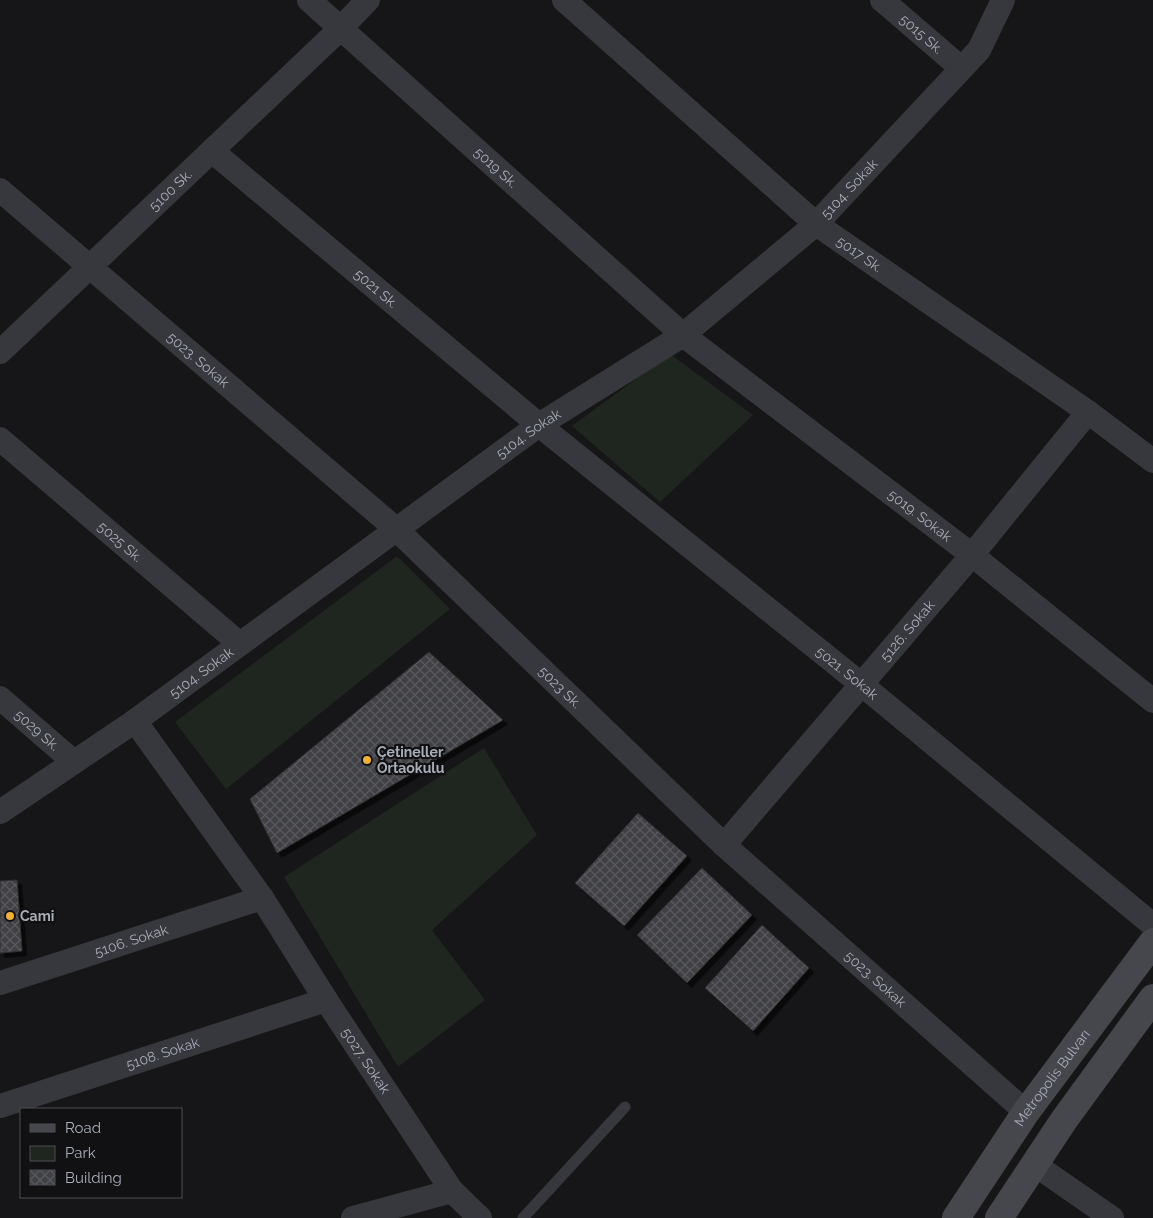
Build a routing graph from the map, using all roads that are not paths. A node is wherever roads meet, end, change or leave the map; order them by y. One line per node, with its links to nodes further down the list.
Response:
1 (309, 0): 6 (street, 5019 Sk.)
2 (368, 0): 6 (street, 5100 Sk.)
3 (564, 0): 10 (street, 5017 Sk.)
4 (882, 0): 7 (street, 5015 Sk.)
5 (1003, 0): 7 (street, 5104. Sokak)
6 (340, 29): 8 (street, 5100 Sk.); 12 (street, 5019 Sk.)
7 (961, 68): 10 (street, 5104. Sokak)
8 (212, 151): 11 (street, 5100 Sk.); 15 (street, 5021 Sk.)
9 (0, 190): 11 (street, 5023. Sokak)
10 (816, 224): 12 (street, 5104. Sokak); 14 (street, 5017 Sk.)
11 (89, 267): 13 (street, 5100 Sk.); 18 (street, 5023. Sokak)
12 (683, 335): 15 (street, 5104. Sokak); 19 (street, 5019. Sokak)
13 (0, 352)
14 (1088, 412): 17 (street, 5017 Sk.); 19 (street, 5126. Sokak)
15 (539, 425): 18 (street, 5104. Sokak); 21 (street, 5021. Sokak)
16 (0, 438): 20 (street, 5025 Sk.)
17 (1153, 461)
18 (396, 529): 20 (street, 5104. Sokak); 27 (street, 5023 Sk.)
19 (972, 556): 21 (street, 5126. Sokak); 23 (street, 5019. Sokak)
20 (240, 644): 24 (street, 5104. Sokak)
21 (862, 684): 27 (street, 5126. Sokak); 29 (street, 5021. Sokak)
22 (0, 698): 25 (street, 5029 Sk.)
23 (1153, 701)
24 (135, 721): 25 (street, 5104. Sokak); 28 (street, 5027. Sokak)
25 (74, 762): 26 (street, 5104. Sokak)
26 (0, 812)
27 (724, 846): 36 (street, 5023. Sokak)
28 (262, 898): 31 (street, 5106. Sokak); 33 (street, 5027. Sokak)
29 (1153, 925)
30 (1153, 942): 36 (main road, Metropolis Bulvarı)
31 (0, 983)
32 (1153, 998): 37 (main road)
33 (326, 1000): 34 (street, 5108. Sokak); 38 (street, 5027. Sokak)
34 (0, 1106)
35 (625, 1107): 41 (lane)
36 (1026, 1112): 42 (main road, Metropolis Bulvarı)
37 (1034, 1164): 43 (main road); 44 (street)
38 (452, 1191): 39 (street); 40 (street, 5027. Sokak)
39 (353, 1218)
40 (480, 1218)
41 (523, 1218)
42 (956, 1218)
43 (999, 1218)
44 (1112, 1218)

